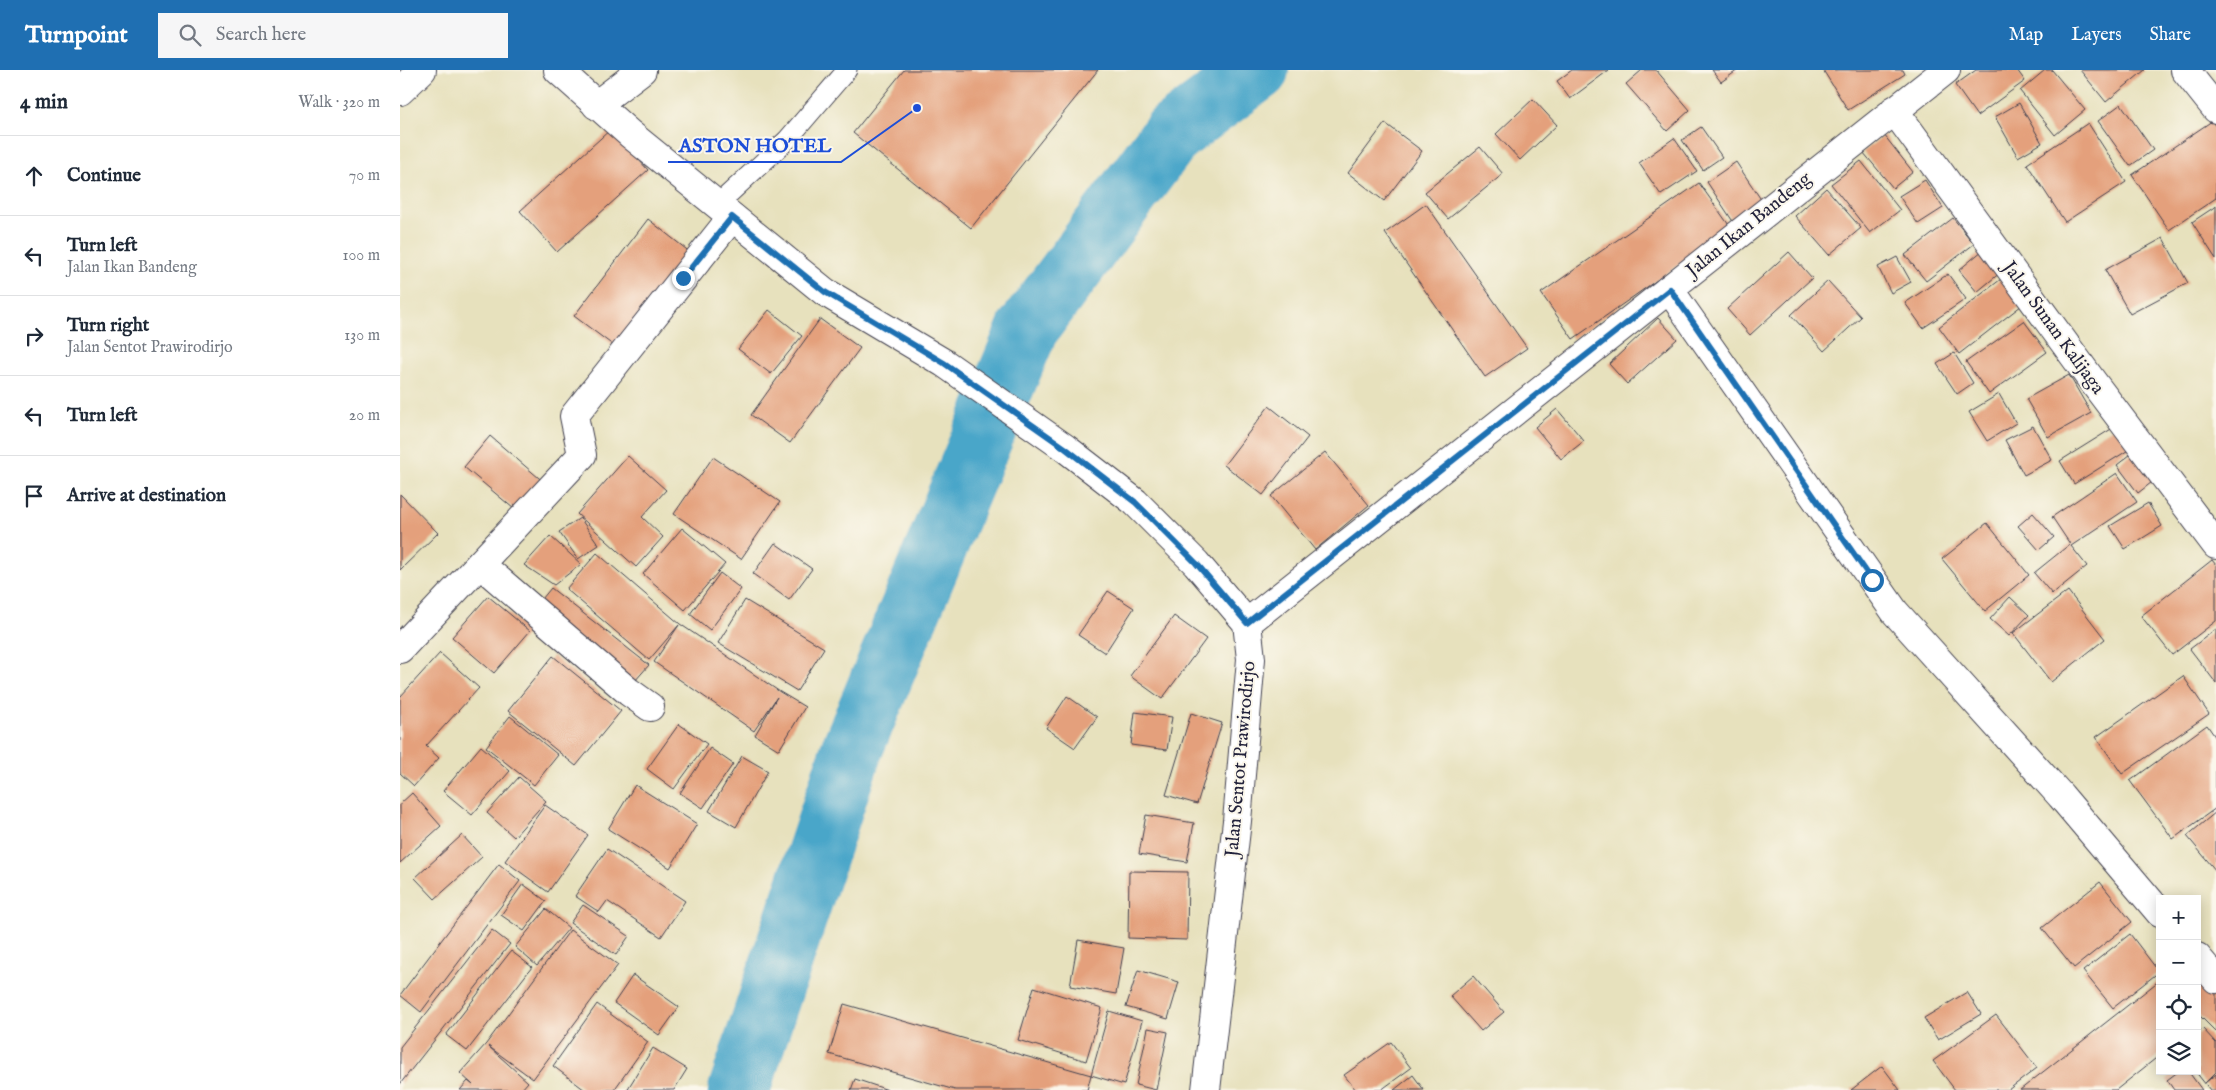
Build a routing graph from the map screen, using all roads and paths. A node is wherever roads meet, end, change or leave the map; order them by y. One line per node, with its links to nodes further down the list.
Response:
1 (422, 70): 8 (street)
2 (558, 70): 9 (street)
3 (642, 70): 9 (street)
4 (846, 70): 12 (lane)
5 (1946, 70): 7 (street, Jalan Ikan Bandeng)
6 (2185, 70): 10 (street)
7 (1917, 79): 11 (street, Jalan Ikan Bandeng)
8 (400, 91)
9 (596, 105): 12 (street)
10 (2216, 109)
11 (1894, 110): 13 (street, Jalan Ikan Bandeng); 14 (street, Jalan Sunan Kalijaga)
12 (725, 211): 15 (street); 16 (street)
13 (1670, 289): 16 (street, Jalan Ikan Bandeng); 19 (street)
14 (2216, 545)
15 (480, 564): 17 (street); 18 (street)
16 (1247, 623): 22 (street, Jalan Sentot Prawirodirjo)
17 (400, 650)
18 (650, 707)
19 (2156, 908)
20 (2201, 962): 21 (street)
21 (2216, 979)
22 (1206, 1090)

